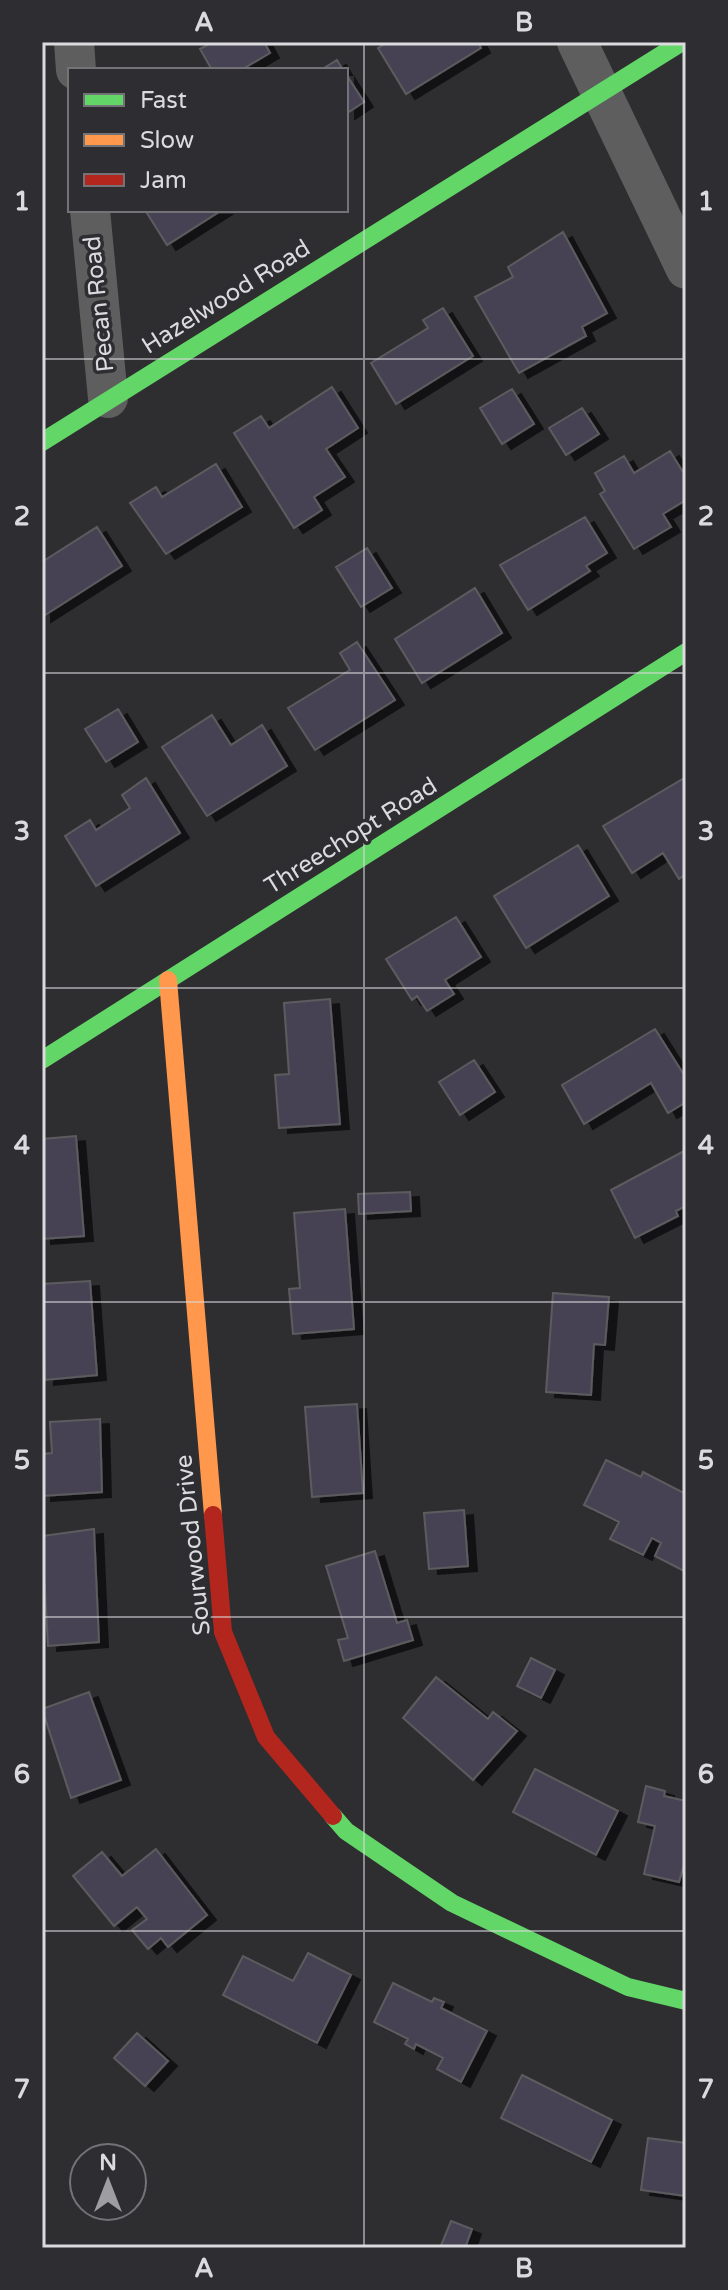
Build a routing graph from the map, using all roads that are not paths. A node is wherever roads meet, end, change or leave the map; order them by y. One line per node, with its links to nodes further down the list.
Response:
1 (74, 42): 4 (street)
2 (577, 42): 5 (street)
3 (682, 42): 5 (street, Hazelwood Road)
4 (76, 68)
5 (600, 94): 7 (street); 8 (street, Hazelwood Road)
6 (90, 212): 8 (street, Pecan Road)
7 (686, 269)
8 (108, 398): 9 (street, Hazelwood Road)
9 (42, 442)
10 (686, 652): 11 (street, Threechopt Road)
11 (168, 980): 12 (street, Threechopt Road); 13 (street, Sourwood Drive)
12 (42, 1060)
13 (686, 2001)

